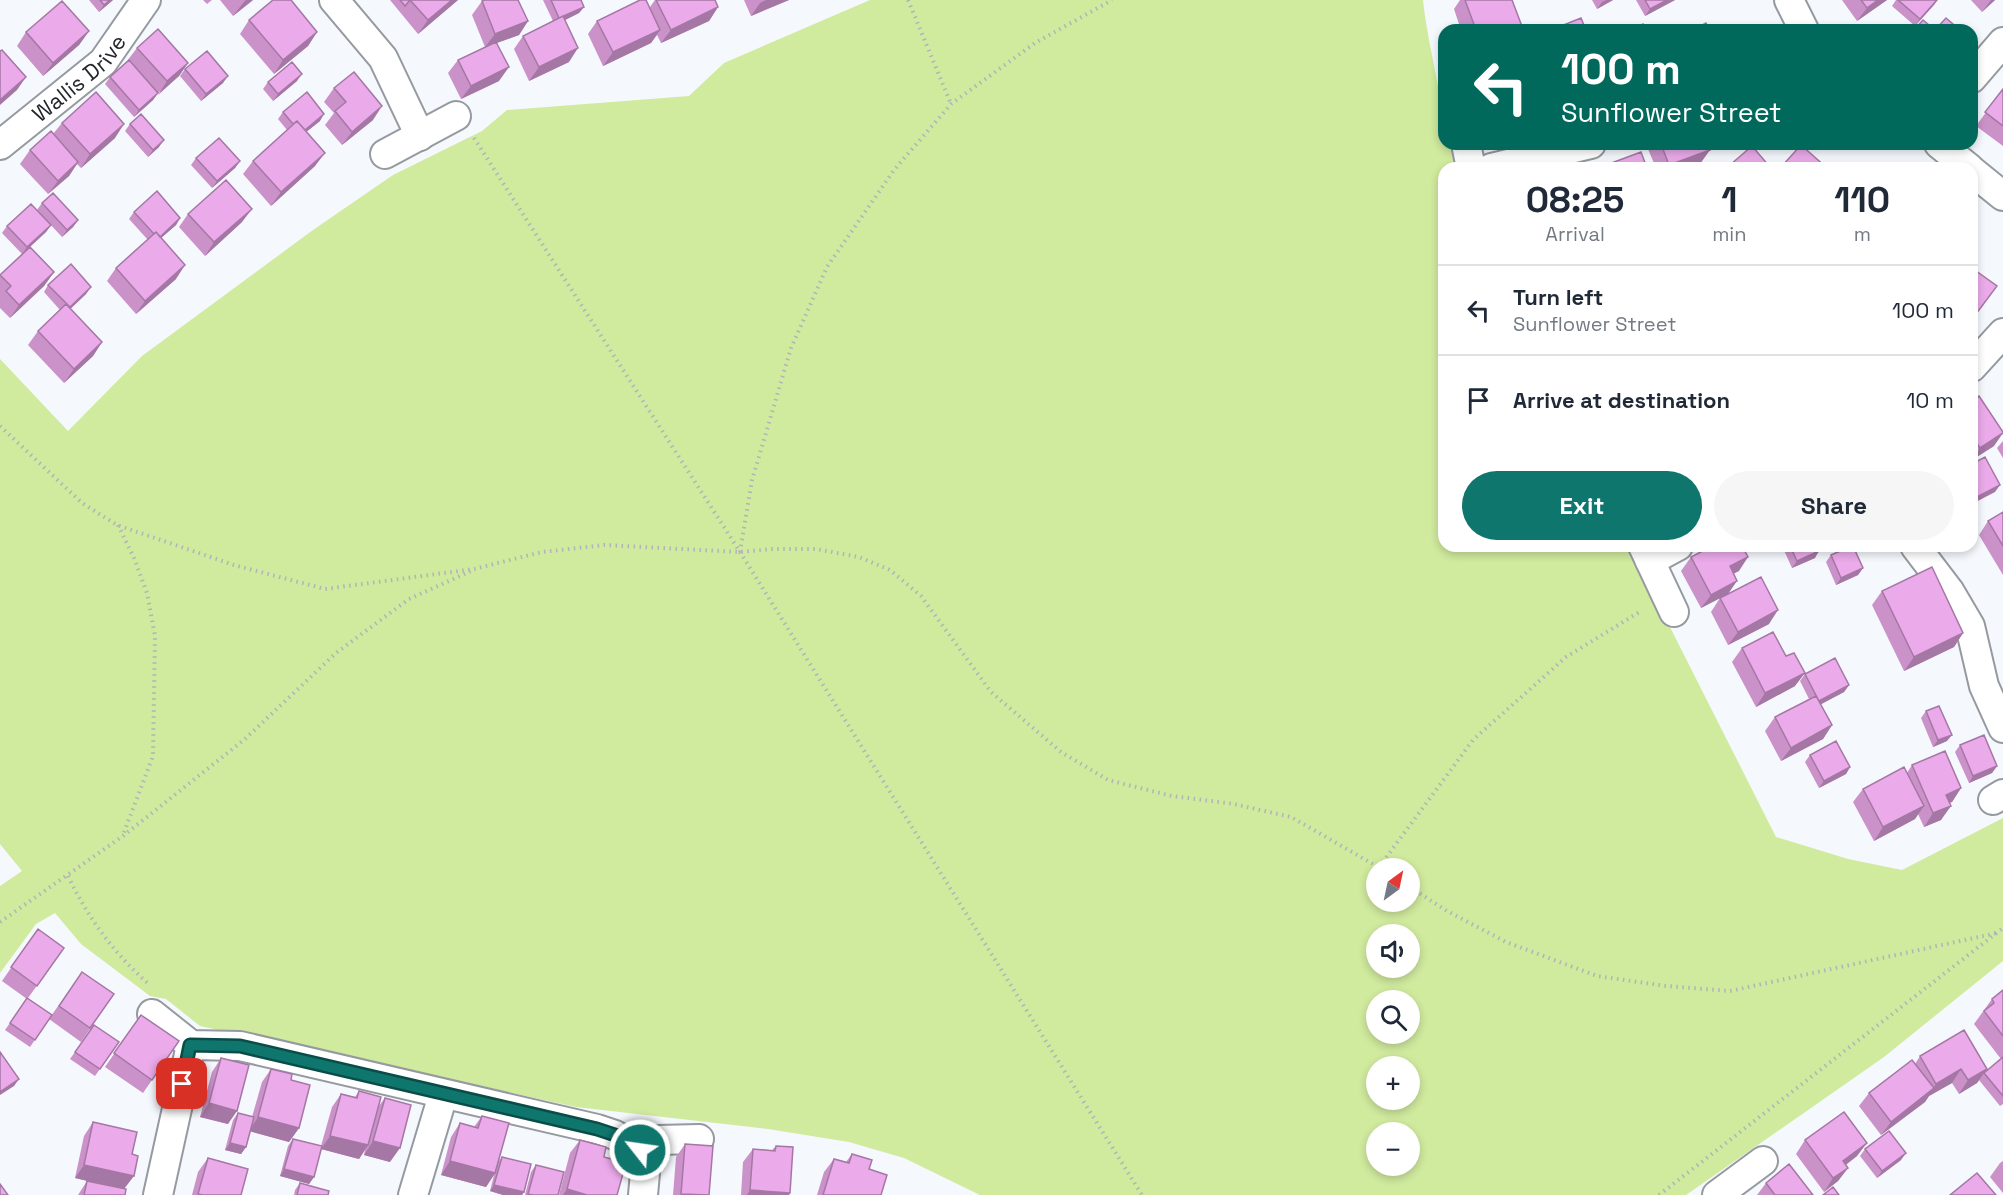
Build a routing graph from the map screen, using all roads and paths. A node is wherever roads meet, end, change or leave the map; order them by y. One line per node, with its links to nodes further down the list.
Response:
1 (146, 0): 12 (street, Wallis Drive)
2 (908, 0): 9 (path)
3 (1112, 0): 9 (path)
4 (1789, 0): 6 (street)
5 (338, 2): 11 (street)
6 (1801, 24)
7 (2003, 42): 8 (street)
8 (1978, 71)
9 (951, 104): 24 (path)
10 (456, 116): 11 (street); 24 (path)
11 (420, 136): 15 (street)
12 (0, 145)
13 (1566, 150): 16 (street)
14 (1946, 150): 17 (street)
15 (385, 154)
16 (1516, 162)
17 (1962, 162)
18 (1978, 176): 19 (street)
19 (2003, 196)
20 (2003, 333): 21 (street)
21 (1978, 360)
22 (0, 426): 23 (path)
23 (117, 525): 27 (path); 30 (path)
24 (740, 552): 27 (path); 32 (path); 48 (path)
25 (1920, 552): 29 (street)
26 (1646, 554): 28 (street)
27 (474, 569): 30 (path)
28 (1670, 604): 31 (path)
29 (2003, 728)
30 (123, 836): 33 (path)
31 (1386, 858)
32 (1366, 860)
33 (68, 876): 35 (path); 38 (path)
34 (1420, 893): 37 (path)
35 (0, 922)
36 (2003, 928): 37 (path)
37 (1996, 933): 49 (path)
38 (154, 1005): 39 (street)
39 (190, 1045): 40 (street); 45 (street)
40 (443, 1095): 42 (street); 46 (street)
41 (699, 1139): 42 (street)
42 (640, 1150): 47 (street)
43 (1763, 1161): 44 (street)
44 (1724, 1193)
45 (158, 1195)
46 (413, 1195)
47 (643, 1195)
48 (1142, 1195)
49 (1659, 1195)

